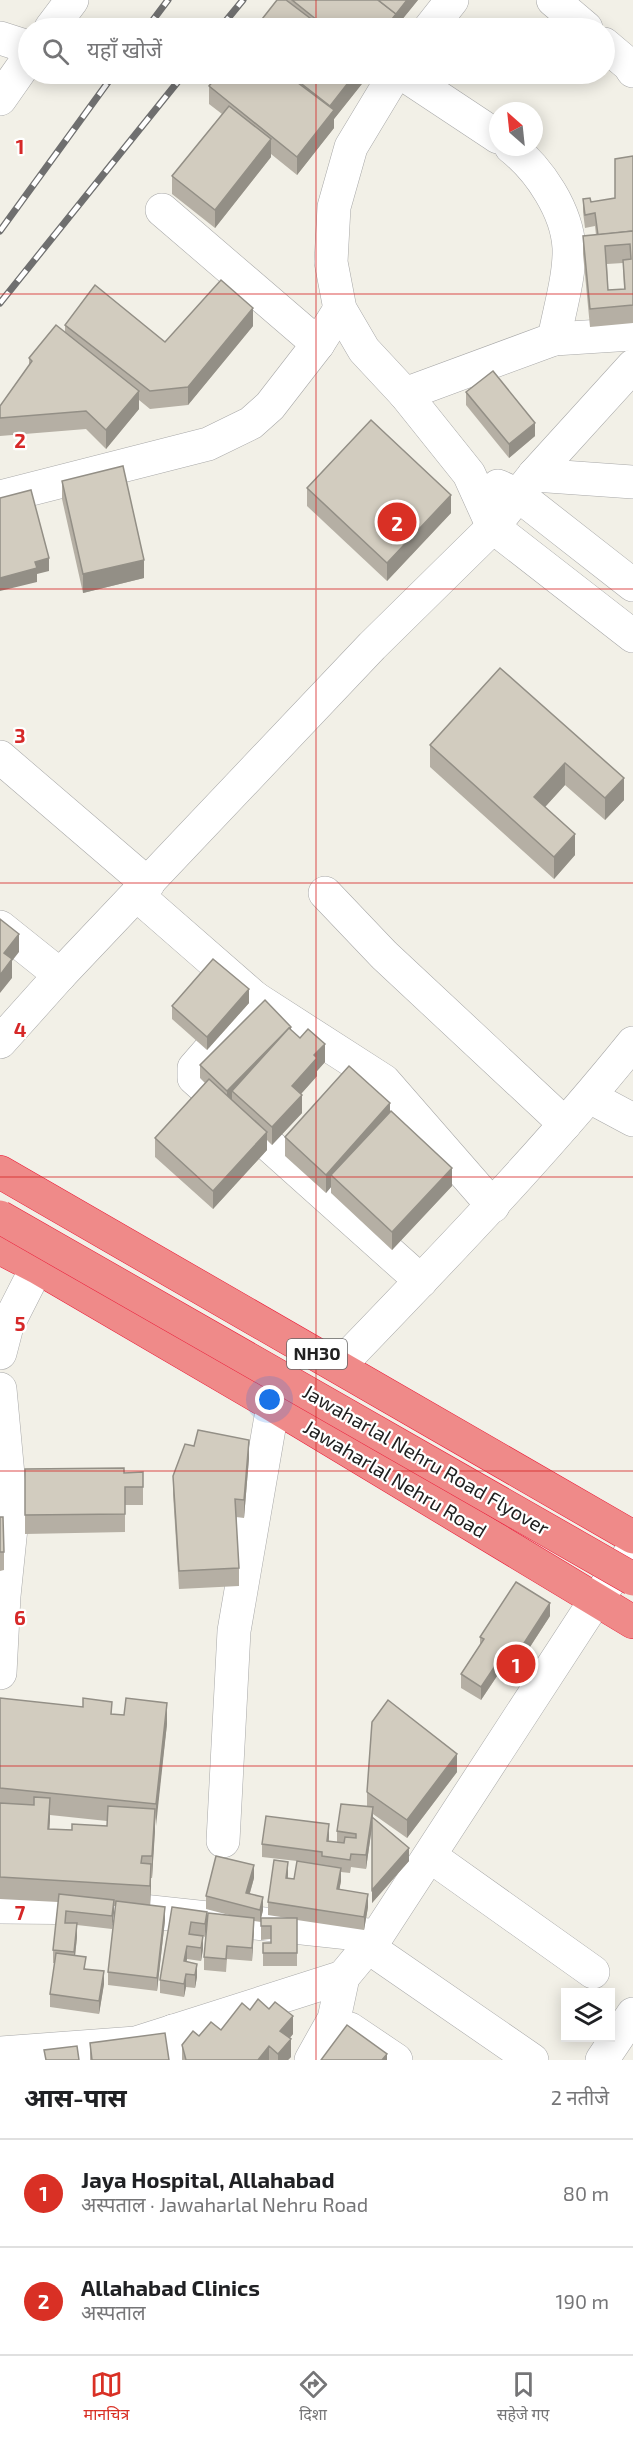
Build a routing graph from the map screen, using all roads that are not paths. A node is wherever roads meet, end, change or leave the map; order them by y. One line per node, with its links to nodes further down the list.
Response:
1 (72, 0): 4 (street)
2 (452, 0): 5 (street)
3 (553, 0): 6 (street)
4 (58, 18)
5 (438, 18)
6 (574, 18)
7 (0, 38): 8 (street)
8 (18, 44)
9 (615, 53): 10 (street)
10 (633, 71)
11 (18, 73): 14 (street)
12 (389, 84): 18 (street)
13 (418, 84): 15 (street)
14 (0, 99)
15 (489, 131)
16 (523, 156): 20 (street)
17 (162, 210): 21 (street)
18 (340, 309): 21 (street); 23 (street)
19 (633, 334): 20 (street)
20 (554, 339): 23 (street)
21 (318, 344): 27 (street)
22 (633, 366): 26 (street)
23 (405, 394): 24 (street)
24 (469, 474): 26 (street); 28 (street)
25 (633, 482): 26 (street)
26 (526, 485): 28 (street); 29 (street)
27 (0, 497)
28 (493, 527): 30 (street); 32 (street)
29 (633, 585)
30 (633, 636)
31 (0, 757): 32 (street)
32 (142, 889): 35 (street); 36 (street)
33 (326, 892): 41 (street)
34 (0, 927): 35 (street)
35 (60, 975): 37 (street)
36 (255, 998): 43 (street); 47 (street)
37 (0, 1042)
38 (633, 1043): 39 (street)
39 (590, 1097): 40 (street); 41 (street)
40 (633, 1120)
41 (565, 1124): 43 (street)
42 (0, 1172): 49 (highway, NH30)
43 (493, 1206): 47 (street)
44 (0, 1217): 54 (highway, Jawaharlal Nehru Road Flyover, bridge)
45 (0, 1248): 46 (highway, Jawaharlal Nehru Road)
46 (37, 1267): 48 (street); 51 (highway, Jawaharlal Nehru Road)
47 (421, 1281): 49 (street)
48 (0, 1353)
49 (339, 1366): 52 (highway, NH30)
50 (0, 1389): 57 (street)
51 (273, 1405): 55 (highway, Jawaharlal Nehru Road); 58 (street)
52 (633, 1537)
53 (633, 1550): 55 (street)
54 (633, 1578)
55 (595, 1601): 56 (highway, Jawaharlal Nehru Road); 59 (street)
56 (633, 1622)
57 (0, 1673)
58 (223, 1841)
59 (430, 1856): 61 (street); 62 (street)
60 (0, 1906): 61 (street)
61 (372, 1942): 63 (street); 70 (street)
62 (593, 1972)
63 (343, 1977): 65 (street); 66 (street)
64 (633, 2014): 71 (street)
65 (334, 2019): 68 (street); 69 (street)
66 (176, 2045): 67 (street)
67 (0, 2053)
68 (310, 2060)
69 (396, 2060)
70 (532, 2060)
71 (602, 2060)

